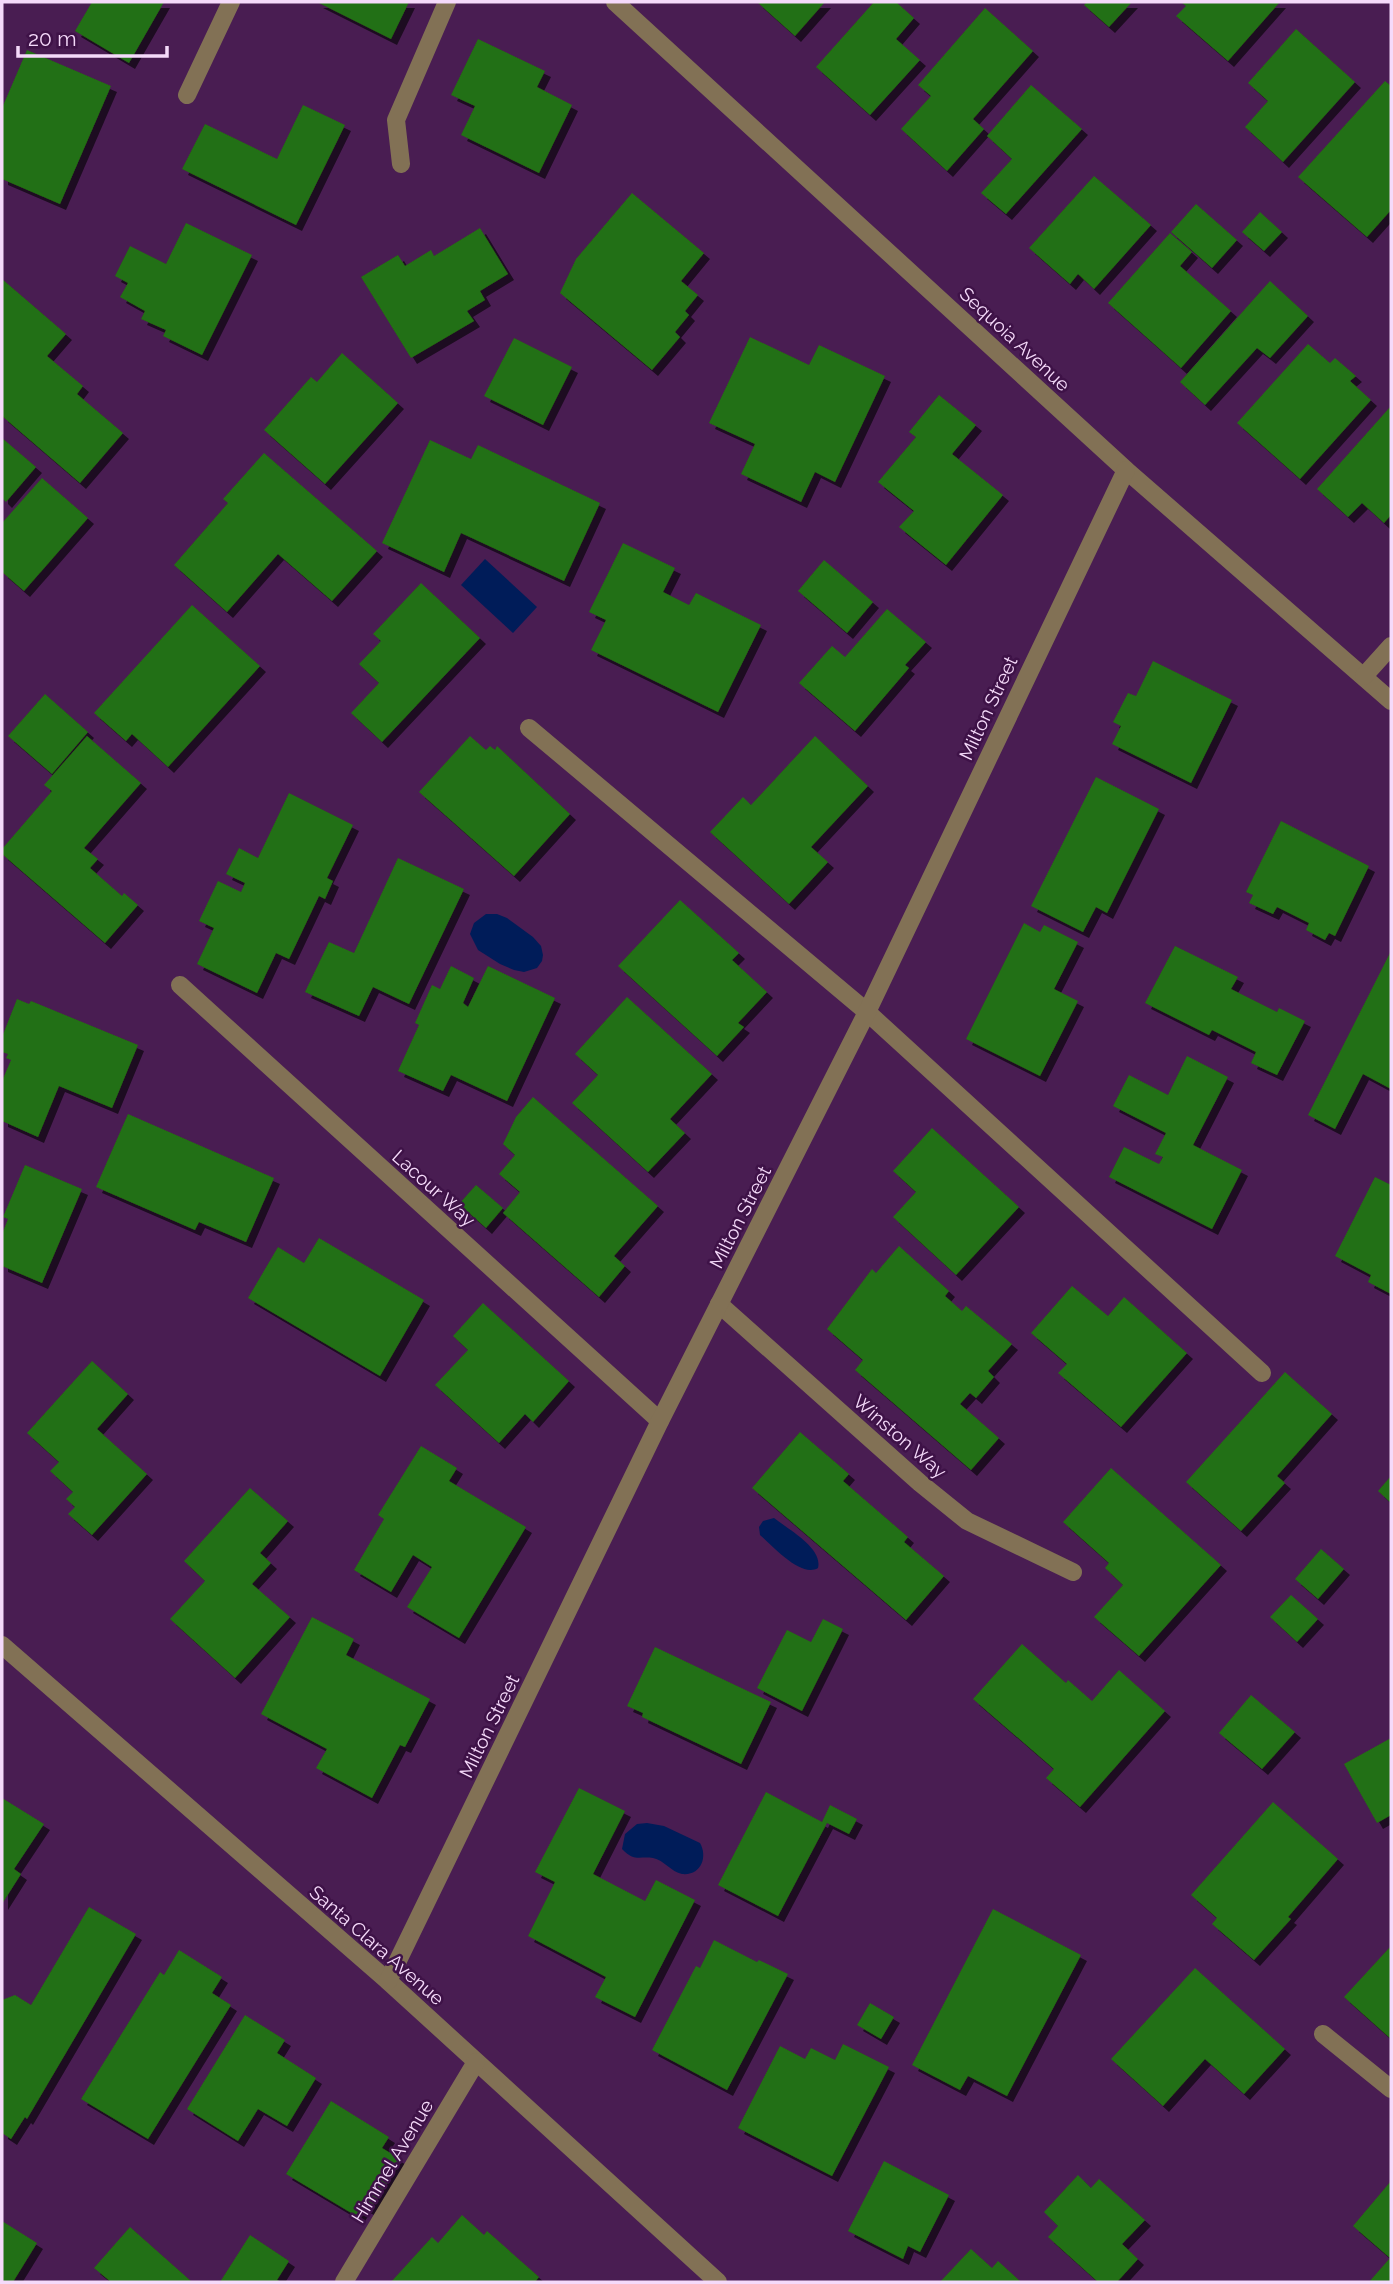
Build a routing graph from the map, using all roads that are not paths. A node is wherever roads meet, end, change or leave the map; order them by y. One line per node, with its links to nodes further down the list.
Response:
1 (231, 2): 4 (street)
2 (447, 2): 5 (street)
3 (615, 2): 6 (street, Sequoia Avenue)
4 (187, 95)
5 (401, 164)
6 (1126, 470): 8 (street, Sequoia Avenue); 12 (street, Milton Street)
7 (1391, 646): 8 (street)
8 (1364, 676): 9 (street, Sequoia Avenue)
9 (1391, 701)
10 (529, 728): 12 (street)
11 (180, 985): 15 (street, Lacour Way)
12 (867, 1012): 13 (street, Milton Street); 14 (street)
13 (719, 1304): 15 (street, Milton Street); 16 (street, Winston Way)
14 (1262, 1373)
15 (660, 1421): 18 (street, Milton Street)
16 (1073, 1572)
17 (2, 1645): 18 (street, Santa Clara Avenue)
18 (388, 1981): 20 (street, Santa Clara Avenue)
19 (1323, 2034): 21 (street)
20 (476, 2062): 22 (street, Himmel Avenue); 23 (street, Santa Clara Avenue)
21 (1391, 2089)
22 (344, 2282)
23 (718, 2282)

